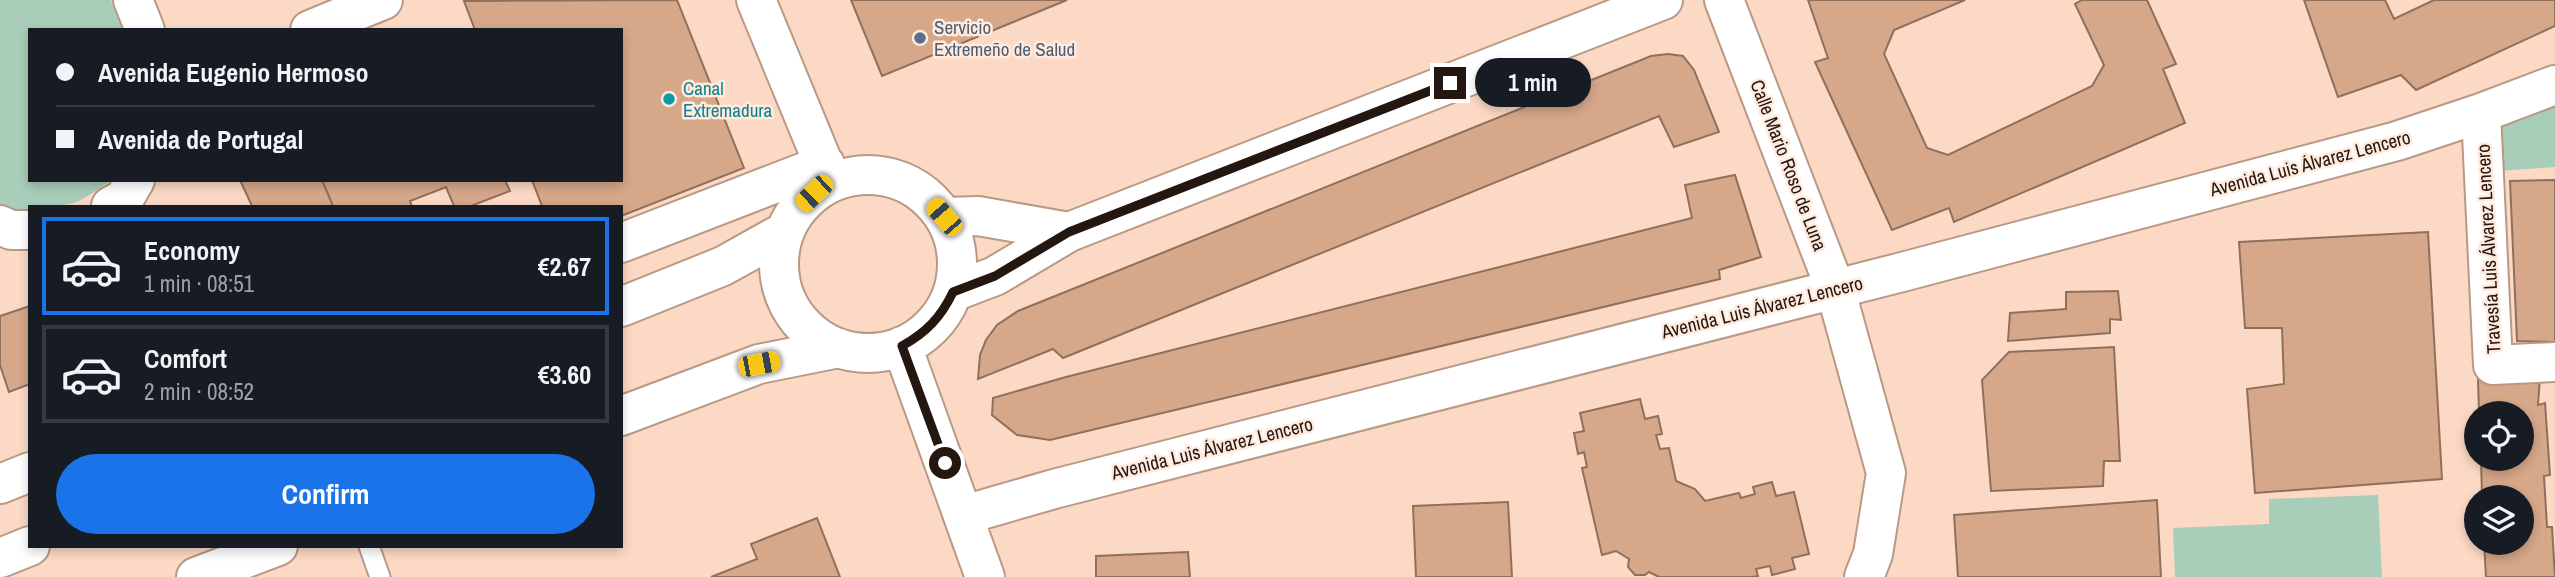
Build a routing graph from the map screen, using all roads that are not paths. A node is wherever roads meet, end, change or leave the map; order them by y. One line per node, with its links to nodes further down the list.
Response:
1 (133, 0): 6 (street)
2 (383, 0): 7 (street)
3 (756, 0): 10 (street)
4 (1663, 0): 17 (street)
5 (1724, 0): 19 (street, Calle Mario Roso de Luna)
6 (144, 28)
7 (315, 28)
8 (2555, 85): 9 (street, Avenida Luis Álvarez Lencero)
9 (2481, 113): 19 (street, Avenida Luis Álvarez Lencero); 24 (street, Travesía Luis Álvarez Lencero)
10 (828, 173): 13 (street); 16 (street); 18 (street)
11 (134, 182): 12 (street)
12 (113, 205)
13 (944, 217): 17 (street); 20 (street)
14 (0, 225): 15 (street)
15 (28, 230)
16 (784, 232): 21 (street); 23 (street)
17 (1069, 232): 20 (street)
18 (623, 242)
19 (1835, 288): 28 (street, Avenida Luis Álvarez Lencero); 36 (street, Calle Mario Roso de Luna)
20 (953, 292): 22 (street)
21 (623, 306)
22 (902, 346): 23 (street); 28 (street)
23 (839, 348): 25 (street)
24 (2555, 362)
25 (623, 415)
26 (28, 473): 27 (street)
27 (0, 484)
28 (964, 515): 35 (street)
29 (28, 546): 32 (street)
30 (273, 548): 33 (street)
31 (370, 548): 34 (lane)
32 (0, 558)
33 (196, 577)
34 (380, 577)
35 (985, 577)
36 (1864, 577)

